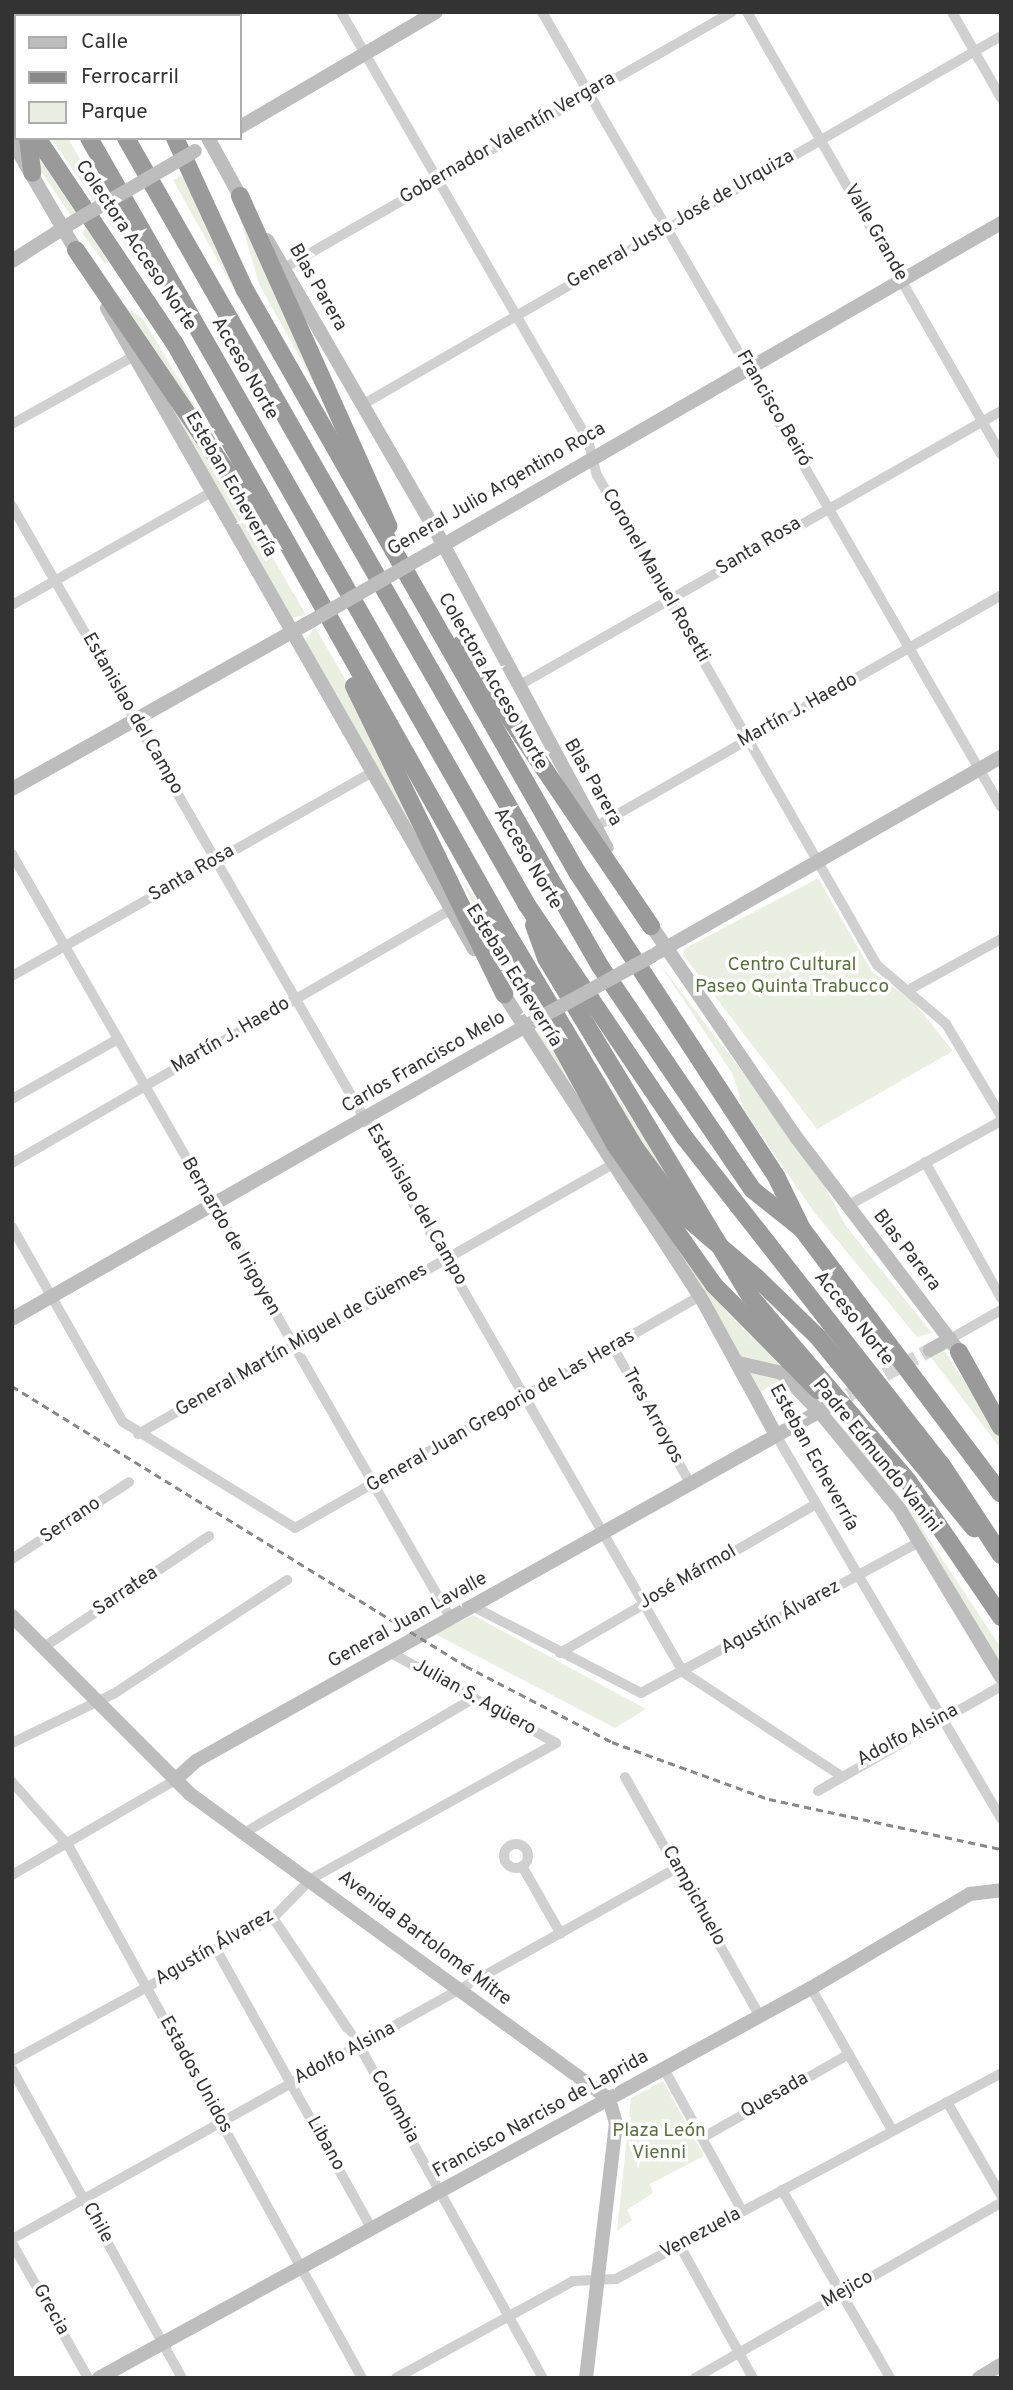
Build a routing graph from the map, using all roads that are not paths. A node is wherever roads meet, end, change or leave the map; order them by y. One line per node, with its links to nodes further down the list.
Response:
1 (341, 12): 9 (street, Coronel Manuel Rosetti)
2 (436, 12): 9 (street)
3 (542, 12): 10 (street, Francisco Beiró)
4 (732, 12): 10 (street, Gobernador Valentín Vergara)
5 (747, 12): 17 (street, Valle Grande)
6 (952, 12): 8 (street)
7 (1001, 36): 8 (street, General Justo José de Urquiza)
8 (974, 51): 11 (street); 17 (street, General Justo José de Urquiza)
9 (365, 54): 12 (street); 20 (street, Coronel Manuel Rosetti)
10 (587, 93): 20 (street, Gobernador Valentín Vergara); 24 (street, Francisco Beiró)
11 (1001, 98)
12 (242, 126)
13 (90, 140): 63 (highway, Acceso Norte)
14 (127, 140): 86 (highway, Acceso Norte)
15 (176, 140): 42 (highway, Colectora Acceso Norte)
16 (213, 140): 21 (street, Blas Parera); 23 (street, bridge)
17 (820, 140): 24 (street, General Justo José de Urquiza); 28 (street, Valle Grande)
18 (26, 142): 19 (highway); 48 (highway, Colectora Acceso Norte)
19 (32, 173): 23 (street, Esteban Echeverría)
20 (438, 179): 27 (street, Gobernador Valentín Vergara); 29 (street, Coronel Manuel Rosetti)
21 (240, 196): 27 (street, Blas Parera); 42 (highway)
22 (1001, 222): 28 (street, General Julio Argentino Roca)
23 (69, 226): 25 (street, Esteban Echeverría); 26 (street)
24 (668, 226): 29 (street, General Justo José de Urquiza); 31 (street, Francisco Beiró)
25 (76, 250): 30 (street, Esteban Echeverría); 48 (highway)
26 (12, 261)
27 (284, 268): 32 (street, Blas Parera)
28 (902, 279): 31 (street, General Julio Argentino Roca); 34 (street, Valle Grande)
29 (516, 315): 32 (street, General Justo José de Urquiza); 37 (street, Coronel Manuel Rosetti)
30 (134, 355): 35 (street); 38 (street, Esteban Echeverría)
31 (748, 366): 37 (street, General Julio Argentino Roca); 40 (street, Francisco Beiró)
32 (362, 405): 41 (street, Blas Parera)
33 (1001, 411): 34 (street, Santa Rosa)
34 (982, 422): 36 (street, Valle Grande); 40 (street, Santa Rosa)
35 (12, 424)
36 (1001, 454)
37 (593, 456): 41 (street, General Julio Argentino Roca); 46 (street, Coronel Manuel Rosetti)
38 (212, 492): 43 (street); 49 (street, Esteban Echeverría)
39 (12, 506): 43 (street, Estanislao del Campo)
40 (828, 506): 46 (street, Santa Rosa); 50 (street, Francisco Beiró)
41 (443, 544): 49 (street, General Julio Argentino Roca, bridge); 51 (street, Blas Parera)
42 (398, 559): 44 (highway, Colectora Acceso Norte)
43 (54, 581): 47 (street); 52 (street, Estanislao del Campo)
44 (415, 589): 65 (highway); 86 (highway, Colectora Acceso Norte)
45 (1001, 595): 50 (street, Martín J. Haedo)
46 (670, 600): 51 (street, Santa Rosa); 53 (street, Coronel Manuel Rosetti)
47 (12, 605)
48 (321, 608): 66 (highway, Colectora Acceso Norte); 72 (highway)
49 (293, 632): 52 (street, General Julio Argentino Roca); 56 (street, Esteban Echeverría)
50 (908, 648): 53 (street, Martín J. Haedo); 55 (street, Francisco Beiró)
51 (518, 686): 59 (street, Blas Parera)
52 (136, 718): 57 (street, General Julio Argentino Roca); 61 (street, Estanislao del Campo)
53 (748, 738): 59 (street, Martín J. Haedo); 62 (street, Coronel Manuel Rosetti)
54 (1001, 757): 55 (street, Carlos Francisco Melo)
55 (979, 769): 58 (street, Francisco Beiró); 62 (street, Carlos Francisco Melo)
56 (372, 772): 61 (street, Santa Rosa); 64 (street, Esteban Echeverría)
57 (12, 789)
58 (1001, 807)
59 (595, 827): 65 (street, Blas Parera)
60 (12, 854): 68 (street, Bernardo de Irigoyen)
61 (216, 860): 68 (street, Santa Rosa); 73 (street, Estanislao del Campo)
62 (818, 862): 69 (street, Carlos Francisco Melo); 71 (street, Coronel Manuel Rosetti)
63 (527, 905): 101 (highway); 113 (highway, Acceso Norte)
64 (450, 910): 72 (street, Esteban Echeverría); 73 (street, Martín J. Haedo)
65 (650, 926): 69 (street, Blas Parera)
66 (504, 928): 101 (highway); 115 (highway, bridge)
67 (1001, 939): 71 (street)
68 (65, 946): 70 (street, Santa Rosa); 75 (street, Bernardo de Irigoyen)
69 (659, 952): 74 (street, Carlos Francisco Melo, bridge); 83 (street, Blas Parera)
70 (12, 976)
71 (912, 988): 79 (street, Coronel Manuel Rosetti)
72 (504, 994): 74 (street, Esteban Echeverría)
73 (296, 999): 76 (street, Martín J. Haedo); 78 (street, Estanislao del Campo)
74 (528, 1025): 78 (street, Carlos Francisco Melo); 82 (street, Esteban Echeverría)
75 (118, 1039): 76 (street, Bernardo de Irigoyen); 77 (street)
76 (145, 1087): 81 (street, Martín J. Haedo); 84 (street, Bernardo de Irigoyen)
77 (12, 1099)
78 (366, 1118): 84 (street, Carlos Francisco Melo); 87 (street, Estanislao del Campo)
79 (1001, 1118): 80 (street)
80 (925, 1162): 83 (street); 90 (street)
81 (12, 1163)
82 (613, 1164): 87 (street, General Martín Miguel de Güemes); 89 (street, Esteban Echeverría)
83 (847, 1206): 93 (street, Blas Parera)
84 (213, 1207): 88 (street, Carlos Francisco Melo); 94 (street, Bernardo de Irigoyen)
85 (12, 1227): 88 (street)
86 (802, 1229): 108 (highway, Acceso Norte)
87 (447, 1258): 94 (street, General Martín Miguel de Güemes); 98 (street, Estanislao del Campo)
88 (52, 1296): 92 (street, Carlos Francisco Melo); 103 (street)
89 (700, 1296): 95 (street, General Juan Gregorio de Las Heras); 97 (street, Esteban Echeverría)
90 (1001, 1298)
91 (1001, 1310): 93 (street)
92 (12, 1319)
93 (955, 1345): 96 (street); 100 (street, Blas Parera); 102 (highway)
94 (293, 1347): 103 (street, General Martín Miguel de Güemes); 107 (street, Bernardo de Irigoyen)
95 (613, 1347): 98 (street, General Juan Gregorio de Las Heras); 106 (street, Tres Arroyos)
96 (930, 1350)
97 (739, 1363): 99 (street, Padre Edmundo Vanini); 104 (street, Esteban Echeverría)
98 (525, 1397): 107 (street, General Juan Gregorio de Las Heras); 110 (street, Estanislao del Campo)
99 (823, 1409): 104 (street, General Juan Lavalle); 112 (street, Padre Edmundo Vanini)
100 (1001, 1410)
101 (855, 1420): 121 (highway)
102 (1001, 1427)
103 (138, 1434): 107 (street, General Juan Gregorio de Las Heras)
104 (776, 1434): 106 (street, General Juan Lavalle); 109 (street, Esteban Echeverría)
105 (129, 1482): 114 (street, Serrano)
106 (691, 1485): 110 (street, General Juan Lavalle)
107 (372, 1487): 122 (street, Bernardo de Irigoyen)
108 (1001, 1494)
109 (816, 1504): 116 (street, Esteban Echeverría); 118 (street, José Mármol)
110 (605, 1531): 118 (street, Estanislao del Campo); 119 (street, General Juan Lavalle)
111 (209, 1536): 123 (street, Sarratea)
112 (922, 1541): 116 (street, Agustín Álvarez); 127 (street, Padre Edmundo Vanini)
113 (1001, 1555)
114 (12, 1559)
115 (1001, 1561)
116 (857, 1576): 126 (street, Agustín Álvarez); 131 (street, Esteban Echeverría)
117 (286, 1580): 130 (street)
118 (645, 1603): 125 (street, José Mármol); 126 (street, Estanislao del Campo)
119 (474, 1607): 122 (street, General Juan Lavalle); 125 (street)
120 (12, 1616): 123 (street, Avenida Bartolomé Mitre)
121 (1001, 1617)
122 (451, 1619): 124 (street, General Juan Lavalle)
123 (44, 1647): 130 (street, Avenida Bartolomé Mitre)
124 (391, 1653): 129 (street, Julian S. Agüero); 136 (street, General Juan Lavalle)
125 (560, 1653): 126 (street, Agustín Álvarez)
126 (683, 1672): 134 (street, Estanislao del Campo)
127 (1001, 1677)
128 (1001, 1686): 131 (street, Adolfo Alsina)
129 (474, 1698): 133 (street, Julian S. Agüero); 140 (street)
130 (96, 1701): 132 (street); 136 (street, Avenida Bartolomé Mitre)
131 (940, 1719): 134 (street, Adolfo Alsina); 139 (street, Esteban Echeverría)
132 (12, 1743)
133 (556, 1743): 145 (street, Agustín Álvarez)
134 (838, 1774): 138 (street, Adolfo Alsina)
135 (625, 1777): 143 (street, Campichuelo)
136 (175, 1780): 140 (street, Avenida Bartolomé Mitre); 141 (street, General Juan Lavalle)
137 (12, 1782): 141 (street, Estados Unidos)
138 (818, 1791)
139 (1001, 1819)
140 (244, 1833): 145 (street, Avenida Bartolomé Mitre)
141 (68, 1845): 144 (street, General Juan Lavalle); 150 (street, Estados Unidos)
142 (522, 1866): 148 (street)
143 (677, 1868): 148 (street, Adolfo Alsina); 153 (street, Campichuelo)
144 (12, 1875)
145 (311, 1880): 147 (street, Agustín Álvarez); 152 (street, Avenida Bartolomé Mitre)
146 (1001, 1890): 151 (street, Francisco Narciso de Laprida)
147 (273, 1918): 149 (street, Agustín Álvarez); 154 (street, Colombia)
148 (561, 1934): 152 (street, Adolfo Alsina)
149 (216, 1949): 150 (street, Agustín Álvarez); 160 (street, Libano)
150 (147, 1987): 156 (street, Agustín Álvarez); 163 (street, Estados Unidos)
151 (811, 1989): 153 (street, Francisco Narciso de Laprida); 155 (street)
152 (460, 1992): 154 (street, Adolfo Alsina); 161 (street, Avenida Bartolomé Mitre)
153 (760, 2017): 158 (street, Francisco Narciso de Laprida)
154 (360, 2047): 160 (street, Adolfo Alsina); 167 (street, Colombia)
155 (849, 2054): 164 (street); 165 (street, Quesada)
156 (12, 2061)
157 (12, 2069): 169 (street, Chile)
158 (664, 2070): 161 (street, Francisco Narciso de Laprida); 165 (street)
159 (1001, 2073): 162 (street, Venezuela)
160 (291, 2083): 163 (street, Adolfo Alsina); 172 (street, Libano)
161 (609, 2099): 167 (street, Francisco Narciso de Laprida); 176 (street)
162 (947, 2102): 164 (street, Venezuela); 168 (street)
163 (220, 2122): 169 (street, Adolfo Alsina); 175 (street, Estados Unidos)
164 (892, 2130): 166 (street, Venezuela)
165 (702, 2138): 171 (street)
166 (782, 2190): 171 (street, Venezuela); 177 (street)
167 (442, 2191): 172 (street, Francisco Narciso de Laprida); 178 (street, Colombia)
168 (1001, 2195)
169 (83, 2197): 173 (street, Adolfo Alsina); 179 (street, Chile)
170 (1001, 2203): 177 (street, Mejico)
171 (742, 2211): 174 (street, Venezuela)
172 (372, 2229): 175 (street, Francisco Narciso de Laprida)
173 (12, 2241): 182 (street, Grecia)
174 (680, 2246): 176 (street, Venezuela); 180 (street)
175 (303, 2268): 179 (street, Francisco Narciso de Laprida); 185 (street, Estados Unidos)
176 (597, 2279): 178 (street, Venezuela); 188 (street)
177 (841, 2294): 180 (street, Mejico); 191 (street)
178 (510, 2316): 186 (street, Venezuela); 187 (street, Colombia)
179 (163, 2346): 183 (street, Francisco Narciso de Laprida); 184 (street, Chile)
180 (738, 2353): 189 (street, Mejico); 190 (street)
181 (1001, 2365): 192 (street)
182 (88, 2378)
183 (99, 2378)
184 (182, 2378)
185 (362, 2378)
186 (396, 2378)
187 (543, 2378)
188 (586, 2378)
189 (695, 2378)
190 (753, 2378)
191 (890, 2378)
192 (979, 2378)

